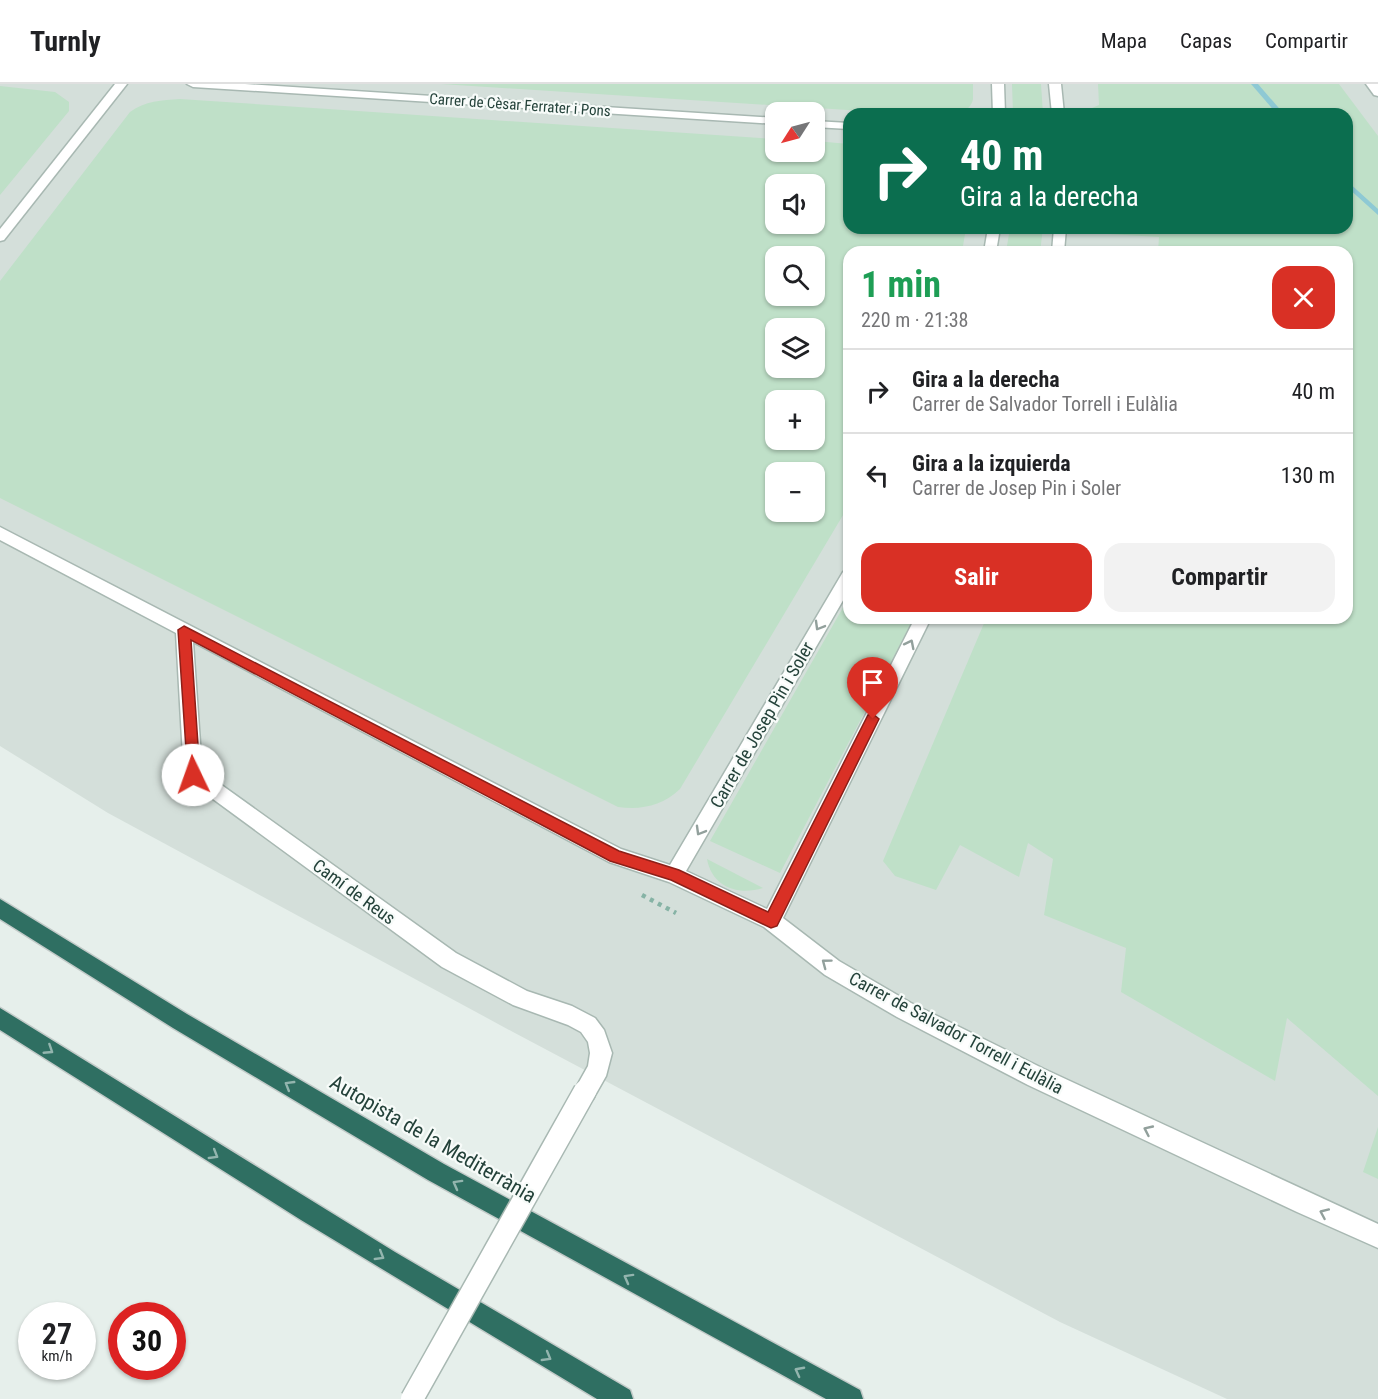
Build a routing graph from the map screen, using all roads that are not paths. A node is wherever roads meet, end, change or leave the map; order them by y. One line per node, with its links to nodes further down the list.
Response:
1 (121, 84): 14 (street)
2 (193, 84): 11 (street, Carrer de Cèsar Ferrater i Pons)
3 (998, 84): 7 (street)
4 (1055, 84): 10 (street)
5 (1372, 84): 6 (street)
6 (1378, 93)
7 (999, 100): 8 (street); 9 (street)
8 (995, 108)
9 (999, 108)
10 (1057, 108)
11 (765, 121)
12 (825, 125): 13 (street)
13 (843, 126)
14 (0, 237)
15 (0, 533): 18 (street, Carrer de Salvador Torrell i Eulàlia)
16 (843, 586): 19 (street, Carrer de Josep Pin i Soler, one-way to 19)
17 (920, 624): 21 (street, one-way to 17)
18 (184, 630): 19 (street, Carrer de Salvador Torrell i Eulàlia); 24 (street, Camí de Reus, bridge)
19 (674, 875): 21 (street, Carrer de Salvador Torrell i Eulàlia)
20 (0, 908): 26 (highway, Autopista de la Mediterrània, one-way to 20)
21 (771, 921): 23 (street, Carrer de Salvador Torrell i Eulàlia, one-way to 21)
22 (0, 1018): 25 (highway, one-way to 25)
23 (1378, 1236)
24 (412, 1399)
25 (621, 1399)
26 (851, 1399)

